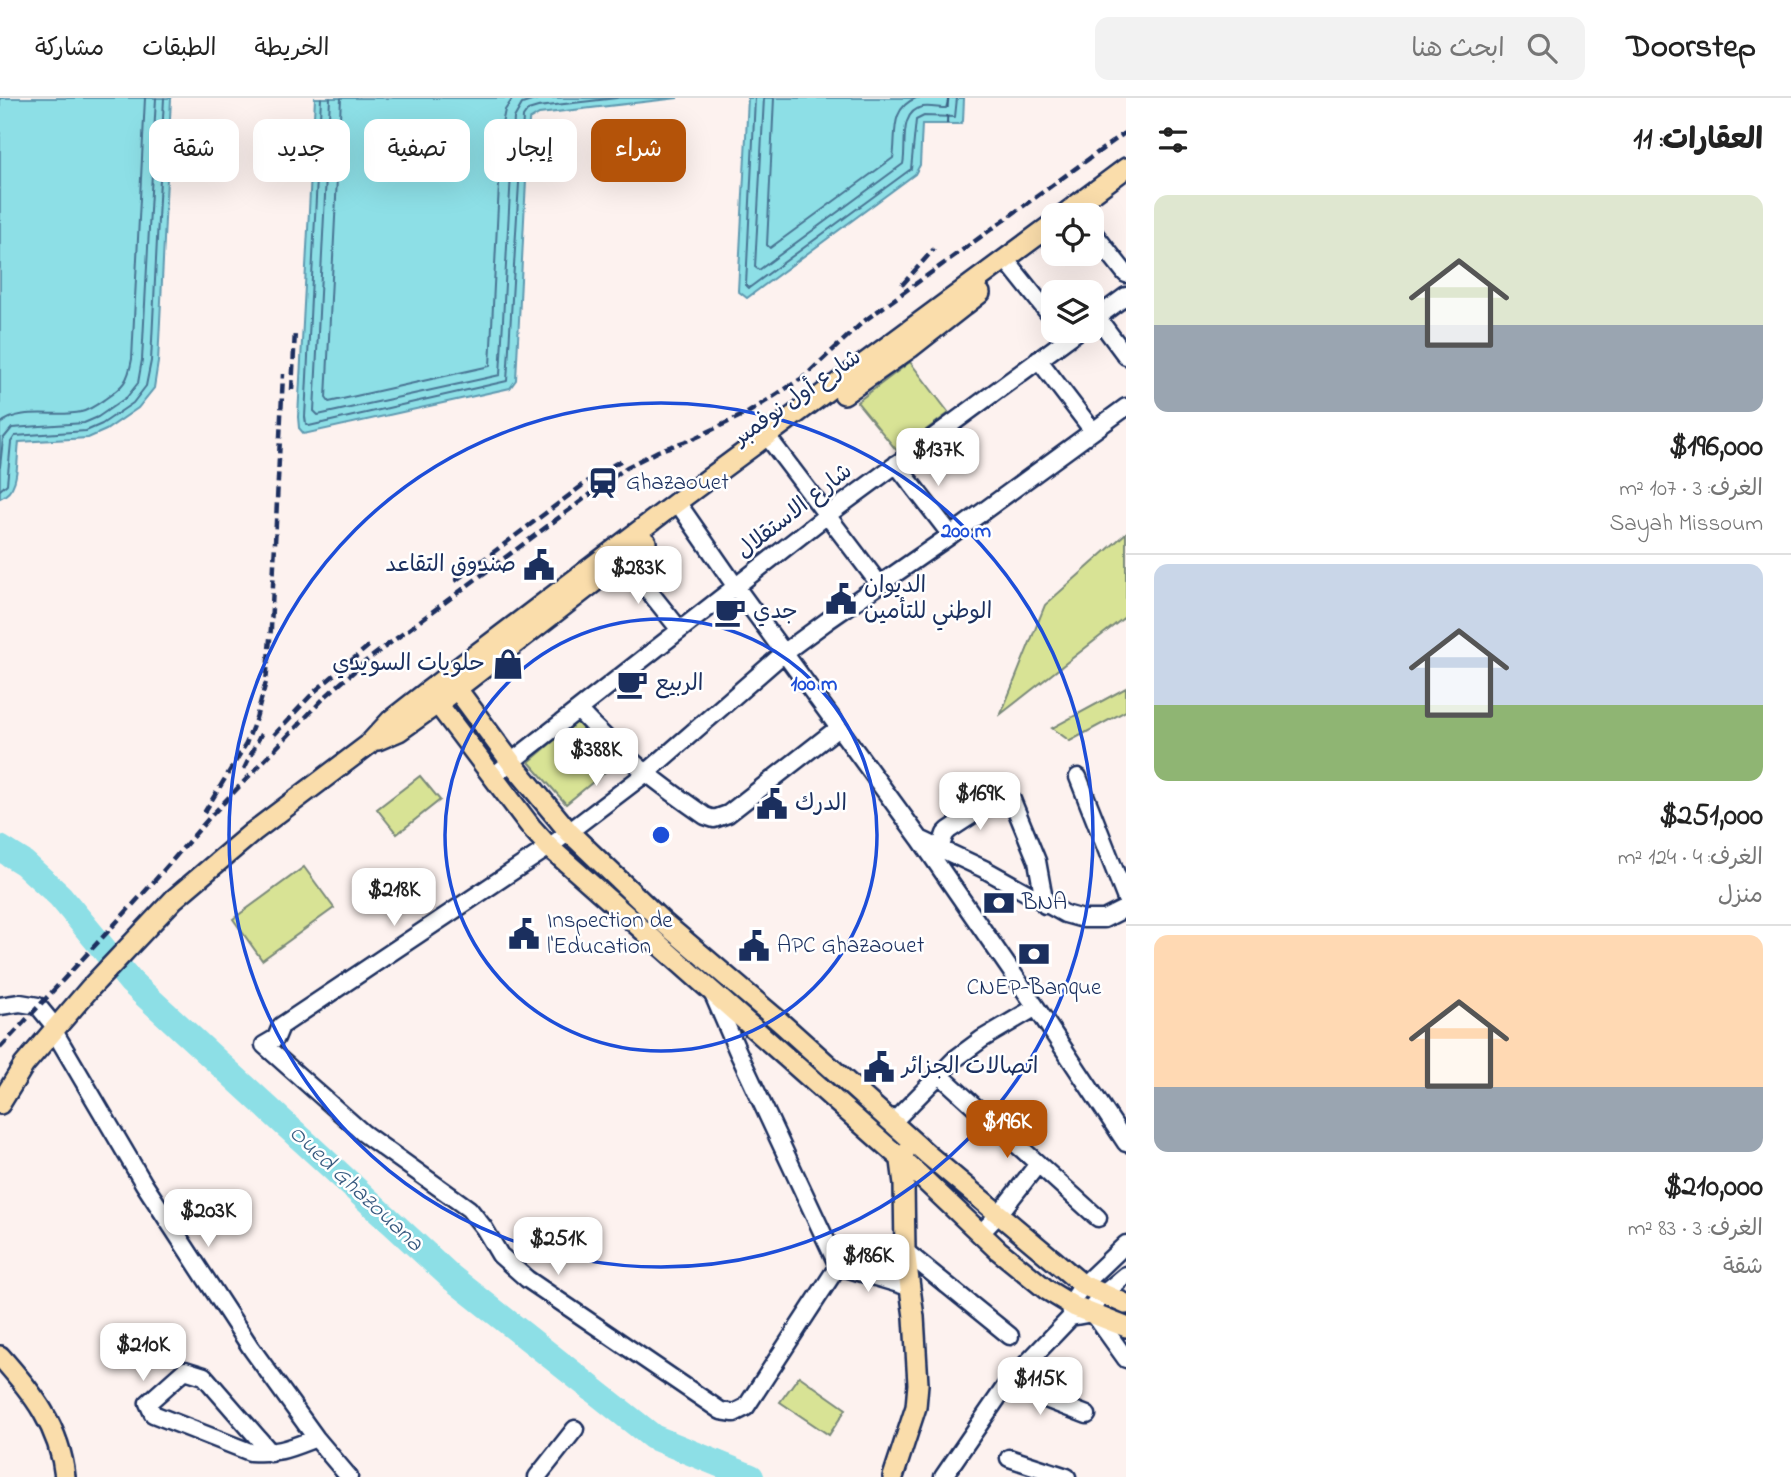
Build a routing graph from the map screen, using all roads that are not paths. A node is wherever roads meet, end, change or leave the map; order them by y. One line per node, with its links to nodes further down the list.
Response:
1 (1126, 168): 3 (main road)
2 (1126, 183): 4 (main road)
3 (1086, 203)
4 (1092, 203)
5 (1041, 235): 8 (main road, شارع أول نوفمبر)
6 (1041, 245): 8 (main road, شارع أول نوفمبر)
7 (1104, 247): 9 (street)
8 (1009, 264): 11 (street); 19 (main road, شارع أول نوفمبر)
9 (1126, 275)
10 (1126, 296): 12 (street)
11 (1041, 304)
12 (1104, 312)
13 (1104, 331): 15 (street)
14 (1058, 343): 16 (street, شارع الاستقلال)
15 (1126, 356)
16 (1038, 359): 18 (street); 20 (street, شارع الاستقلال)
17 (1126, 407): 18 (street)
18 (1093, 431): 23 (street)
19 (770, 440): 21 (main road, شارع أول نوفمبر); 22 (street)
20 (896, 464): 22 (street, شارع الاستقلال); 23 (street)
21 (681, 507): 24 (main road, شارع أول نوفمبر); 26 (street); 29 (main road, شارع أول نوفمبر)
22 (826, 516): 25 (street); 26 (street, شارع الاستقلال)
23 (951, 535): 25 (street)
24 (624, 560): 27 (street); 29 (main road, شارع أول نوفمبر)
25 (880, 585): 28 (street)
26 (736, 587): 27 (street, شارع الاستقلال); 28 (street)
27 (680, 630): 31 (street, شارع الاستقلال)
28 (785, 652): 32 (street); 34 (street)
29 (452, 683): 30 (main road); 33 (main road)
30 (433, 698): 35 (main road); 47 (main road)
31 (579, 710): 33 (street, شارع الاستقلال); 34 (street)
32 (838, 728): 34 (street); 38 (street)
33 (511, 762): 35 (street, شارع الاستقلال); 37 (main road)
34 (645, 774): 37 (street)
35 (493, 775): 39 (main road)
36 (1078, 777): 41 (street)
37 (569, 832): 39 (street); 50 (main road)
38 (920, 839): 40 (street); 46 (street)
39 (549, 847): 44 (main road); 62 (street)
40 (940, 849): 42 (street); 42 (street)
41 (1126, 900)
42 (1045, 905): 43 (street)
43 (1126, 908)
44 (711, 990): 54 (main road); 62 (street)
45 (0, 1006): 47 (street)
46 (1037, 1007): 48 (street); 52 (street)
47 (55, 1029): 49 (main road); 76 (street)
48 (940, 1075): 50 (street); 55 (street)
49 (0, 1104)
50 (892, 1124): 51 (main road)
51 (910, 1139): 53 (main road); 54 (main road)
52 (1126, 1143)
53 (927, 1154): 56 (main road); 57 (main road)
54 (901, 1161): 56 (main road)
55 (1038, 1164): 57 (street); 58 (street)
56 (911, 1179): 59 (main road); 61 (main road)
57 (999, 1214): 59 (street); 64 (main road)
58 (1098, 1218)
59 (980, 1234): 68 (main road)
60 (1126, 1244): 64 (street)
61 (905, 1251): 65 (main road); 70 (street)
62 (838, 1266): 65 (street)
63 (1126, 1275): 66 (street)
64 (1083, 1285): 66 (main road); 68 (street)
65 (909, 1287): 82 (main road)
66 (1102, 1295): 67 (main road); 68 (street)
67 (1126, 1304)
68 (1081, 1313): 69 (main road); 72 (street); 73 (street)
69 (1126, 1327)
70 (1010, 1336)
71 (0, 1356): 79 (main road)
72 (1126, 1359)
73 (1007, 1384): 74 (street); 83 (street)
74 (1087, 1415)
75 (575, 1429): 81 (street)
76 (316, 1438): 77 (street); 80 (street)
77 (271, 1453): 77 (street)
78 (1009, 1458): 84 (street)
79 (65, 1477)
80 (349, 1477)
81 (537, 1477)
82 (893, 1477)
83 (943, 1477)
84 (1067, 1477)

